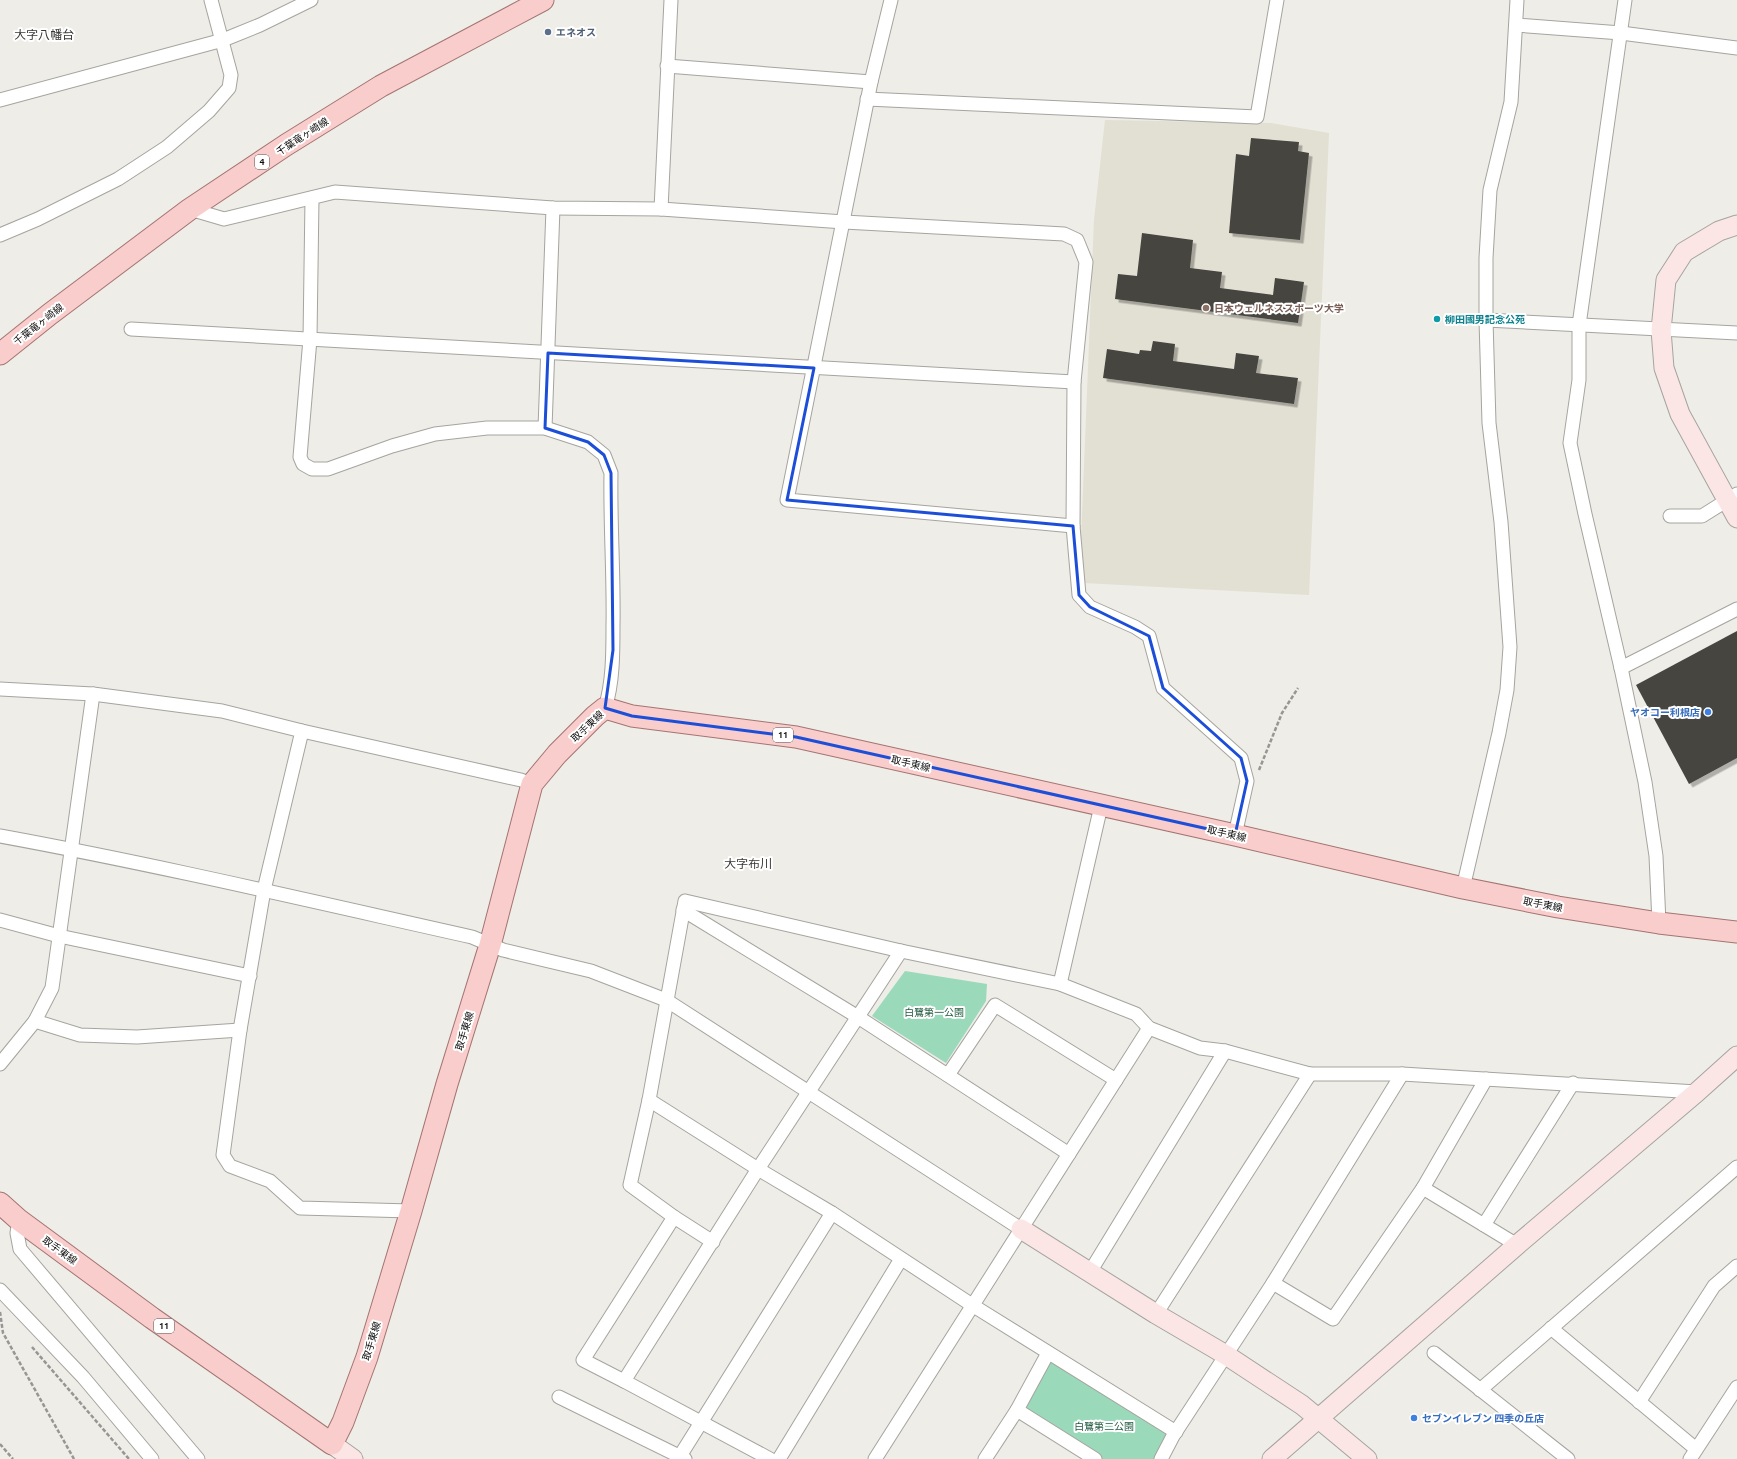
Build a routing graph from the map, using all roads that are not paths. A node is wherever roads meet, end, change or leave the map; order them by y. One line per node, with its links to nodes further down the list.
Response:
1 (211, 0): 11 (street)
2 (311, 0): 11 (street)
3 (543, 0): 19 (main road, 千葉竜ヶ崎線 / 4)
4 (671, 0): 13 (street)
5 (891, 0): 14 (street)
6 (1277, 0): 15 (street)
7 (1516, 0): 9 (street)
8 (1625, 0): 10 (street)
9 (1516, 25): 10 (street); 24 (street)
10 (1621, 33): 12 (street); 25 (street)
11 (223, 40): 16 (street); 23 (street)
12 (1737, 48)
13 (667, 66): 14 (street); 20 (street)
14 (871, 82): 15 (street)
15 (867, 99): 21 (street)
16 (0, 100)
17 (312, 198): 18 (street); 19 (street); 29 (street)
18 (553, 208): 20 (street); 30 (street)
19 (190, 209): 31 (main road, 千葉竜ヶ崎線 / 4)
20 (661, 209): 21 (street)
21 (844, 222): 32 (street); 33 (street)
22 (1737, 225): 27 (street)
23 (0, 235)
24 (1486, 320): 25 (street); 50 (street)
25 (1579, 325): 27 (street); 40 (street)
26 (131, 329): 29 (street)
27 (1661, 330): 28 (street); 35 (street)
28 (1737, 333)
29 (310, 339): 30 (street); 34 (street)
30 (548, 352): 32 (street); 34 (street)
31 (0, 354)
32 (814, 368): 33 (street); 38 (street)
33 (1074, 382): 38 (street)
34 (545, 428): 43 (street)
35 (1732, 497): 36 (street); 37 (street)
36 (1670, 516)
37 (1737, 518)
38 (1073, 526): 47 (street)
39 (1737, 609): 40 (street)
40 (1621, 668): 54 (street)
41 (0, 689): 42 (street)
42 (92, 694): 44 (street); 49 (street)
43 (605, 708): 45 (main road, 取手東線); 46 (main road, 取手東線 / 11)
44 (302, 731): 45 (street); 51 (street)
45 (532, 784): 57 (main road, 取手東線)
46 (1101, 806): 47 (main road, 取手東線 / 11); 60 (street)
47 (1235, 835): 50 (main road, 取手東線 / 11)
48 (0, 836): 49 (street)
49 (71, 849): 51 (street); 56 (street)
50 (1464, 888): 54 (main road, 取手東線 / 11)
51 (264, 890): 57 (street); 59 (street)
52 (683, 910): 58 (street); 61 (street); 62 (street)
53 (0, 920): 56 (street)
54 (1659, 923): 55 (main road, 取手東線 / 11)
55 (1737, 932)
56 (59, 936): 59 (street); 63 (street)
57 (490, 945): 61 (street); 83 (main road, 取手東線)
58 (901, 951): 60 (street); 62 (street)
59 (250, 976): 65 (street)
60 (1060, 984): 64 (street)
61 (666, 1000): 76 (street); 77 (street)
62 (858, 1017): 71 (street); 76 (street)
63 (35, 1021): 65 (street); 68 (street)
64 (1149, 1028): 66 (street); 73 (street)
65 (240, 1030): 83 (street)
66 (1225, 1052): 69 (street); 93 (street)
67 (1737, 1056): 75 (street)
68 (0, 1064)
69 (1310, 1074): 70 (street); 97 (street)
70 (1402, 1074): 72 (street); 94 (street)
71 (948, 1075): 73 (street); 78 (street)
72 (1486, 1079): 74 (street); 81 (street)
73 (1116, 1080): 78 (street)
74 (1573, 1083): 75 (street); 87 (street)
75 (1697, 1092): 90 (street)
76 (808, 1093): 80 (street); 88 (street)
77 (649, 1100): 80 (street); 85 (street)
78 (1069, 1154): 88 (street)
79 (1737, 1167): 98 (street)
80 (758, 1169): 84 (street); 89 (street)
81 (1424, 1188): 87 (street); 94 (street)
82 (0, 1203): 86 (main road, 取手東線 / 11)
83 (411, 1211): 111 (main road, 取手東線)
84 (832, 1213): 91 (street); 109 (street)
85 (674, 1218): 89 (street); 102 (street)
86 (20, 1220): 111 (main road, 取手東線 / 11); 116 (street)
87 (1484, 1226): 90 (street)
88 (1021, 1229): 93 (street); 96 (street)
89 (714, 1242): 102 (street)
90 (1517, 1245): 108 (street)
91 (901, 1259): 96 (street); 119 (street)
92 (1737, 1266): 106 (street)
93 (1090, 1272): 97 (street)
94 (1273, 1283): 101 (street)
95 (0, 1290): 115 (street)
96 (972, 1305): 99 (street); 120 (street)
97 (1156, 1314): 101 (street)
98 (1551, 1328): 104 (street); 106 (street)
99 (1048, 1352): 107 (street); 110 (street)
100 (1434, 1353): 104 (street)
101 (1226, 1355): 108 (street); 110 (street)
102 (624, 1381): 109 (street)
103 (1737, 1387): 112 (street)
104 (1480, 1390): 126 (street)
105 (559, 1397): 114 (street)
106 (1639, 1402): 112 (street)
107 (1017, 1410): 113 (street); 121 (street)
108 (1318, 1418): 124 (street); 125 (street)
109 (702, 1422): 114 (street); 118 (street)
110 (1176, 1432): 123 (street)
111 (332, 1444): 117 (street)
112 (1693, 1454)
113 (1079, 1455): 122 (street)
114 (682, 1458)
115 (152, 1459)
116 (198, 1459)
117 (353, 1459)
118 (770, 1459)
119 (779, 1459)
120 (875, 1459)
121 (985, 1459)
122 (1094, 1459)
123 (1161, 1459)
124 (1272, 1459)
125 (1367, 1459)
126 (1568, 1459)

